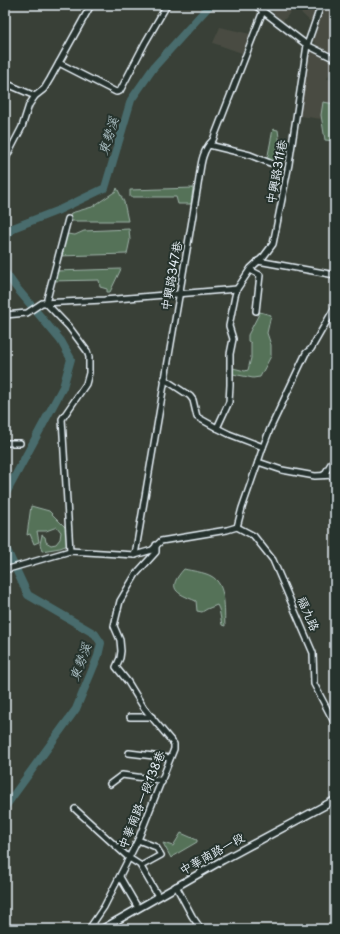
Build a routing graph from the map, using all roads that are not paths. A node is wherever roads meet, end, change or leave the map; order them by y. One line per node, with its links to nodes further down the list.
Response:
1 (91, 5): 8 (street)
2 (167, 5): 8 (street)
3 (255, 5): 5 (street)
4 (321, 5): 6 (street, 中興路311巷)
5 (263, 11): 6 (street); 11 (street, 中興路347巷)
6 (307, 45): 7 (street); 15 (street, 中興路311巷)
7 (335, 59)
8 (59, 63): 10 (street)
9 (5, 83): 10 (street)
10 (35, 96): 12 (street)
11 (209, 145): 13 (street); 19 (street, 中興路347巷)
12 (5, 160)
13 (270, 163)
14 (68, 219): 20 (street)
15 (258, 260): 16 (street, 中興路311巷); 17 (street)
16 (250, 270): 18 (street, 中興路311巷); 22 (street)
17 (335, 275)
18 (237, 289): 19 (street); 25 (street)
19 (179, 294): 20 (street); 24 (street, 中興路347巷)
20 (44, 303): 23 (street); 35 (street)
21 (335, 307): 28 (street)
22 (256, 311)
23 (5, 315)
24 (164, 379): 25 (street); 36 (street, 中興路347巷)
25 (216, 428): 28 (street)
26 (5, 443): 27 (street)
27 (20, 443)
28 (263, 447): 30 (street)
29 (335, 461): 31 (street)
30 (258, 462): 31 (street); 33 (street)
31 (324, 475): 32 (street)
32 (335, 475)
33 (237, 527): 34 (street); 40 (street, 福九路)
34 (156, 545): 36 (street); 39 (street, 中華南路一段138巷)
35 (70, 551): 36 (street); 37 (street)
36 (135, 555)
37 (5, 570)
38 (130, 717): 39 (street)
39 (152, 718): 42 (street, 中華南路一段138巷)
40 (335, 724)
41 (129, 753): 42 (street)
42 (170, 758): 43 (street, 中華南路一段138巷)
43 (162, 782): 44 (street); 47 (street, 中華南路一段138巷)
44 (110, 784)
45 (335, 800): 51 (main road, 中華南路一段)
46 (75, 809): 48 (street)
47 (138, 840): 48 (street, 中華南路一段138巷); 49 (street)
48 (129, 858): 49 (street, 中華南路一段138巷); 50 (street, 中華南路一段138巷)
49 (141, 866): 52 (street, 中華南路一段138巷)
50 (120, 877): 53 (street); 54 (street, 中華南路一段138巷)
51 (176, 886): 52 (main road, 中華南路一段); 56 (street)
52 (158, 896): 53 (main road, 中華南路一段)
53 (138, 908): 55 (main road, 中華南路一段)
54 (89, 929)
55 (102, 929)
56 (201, 929)

